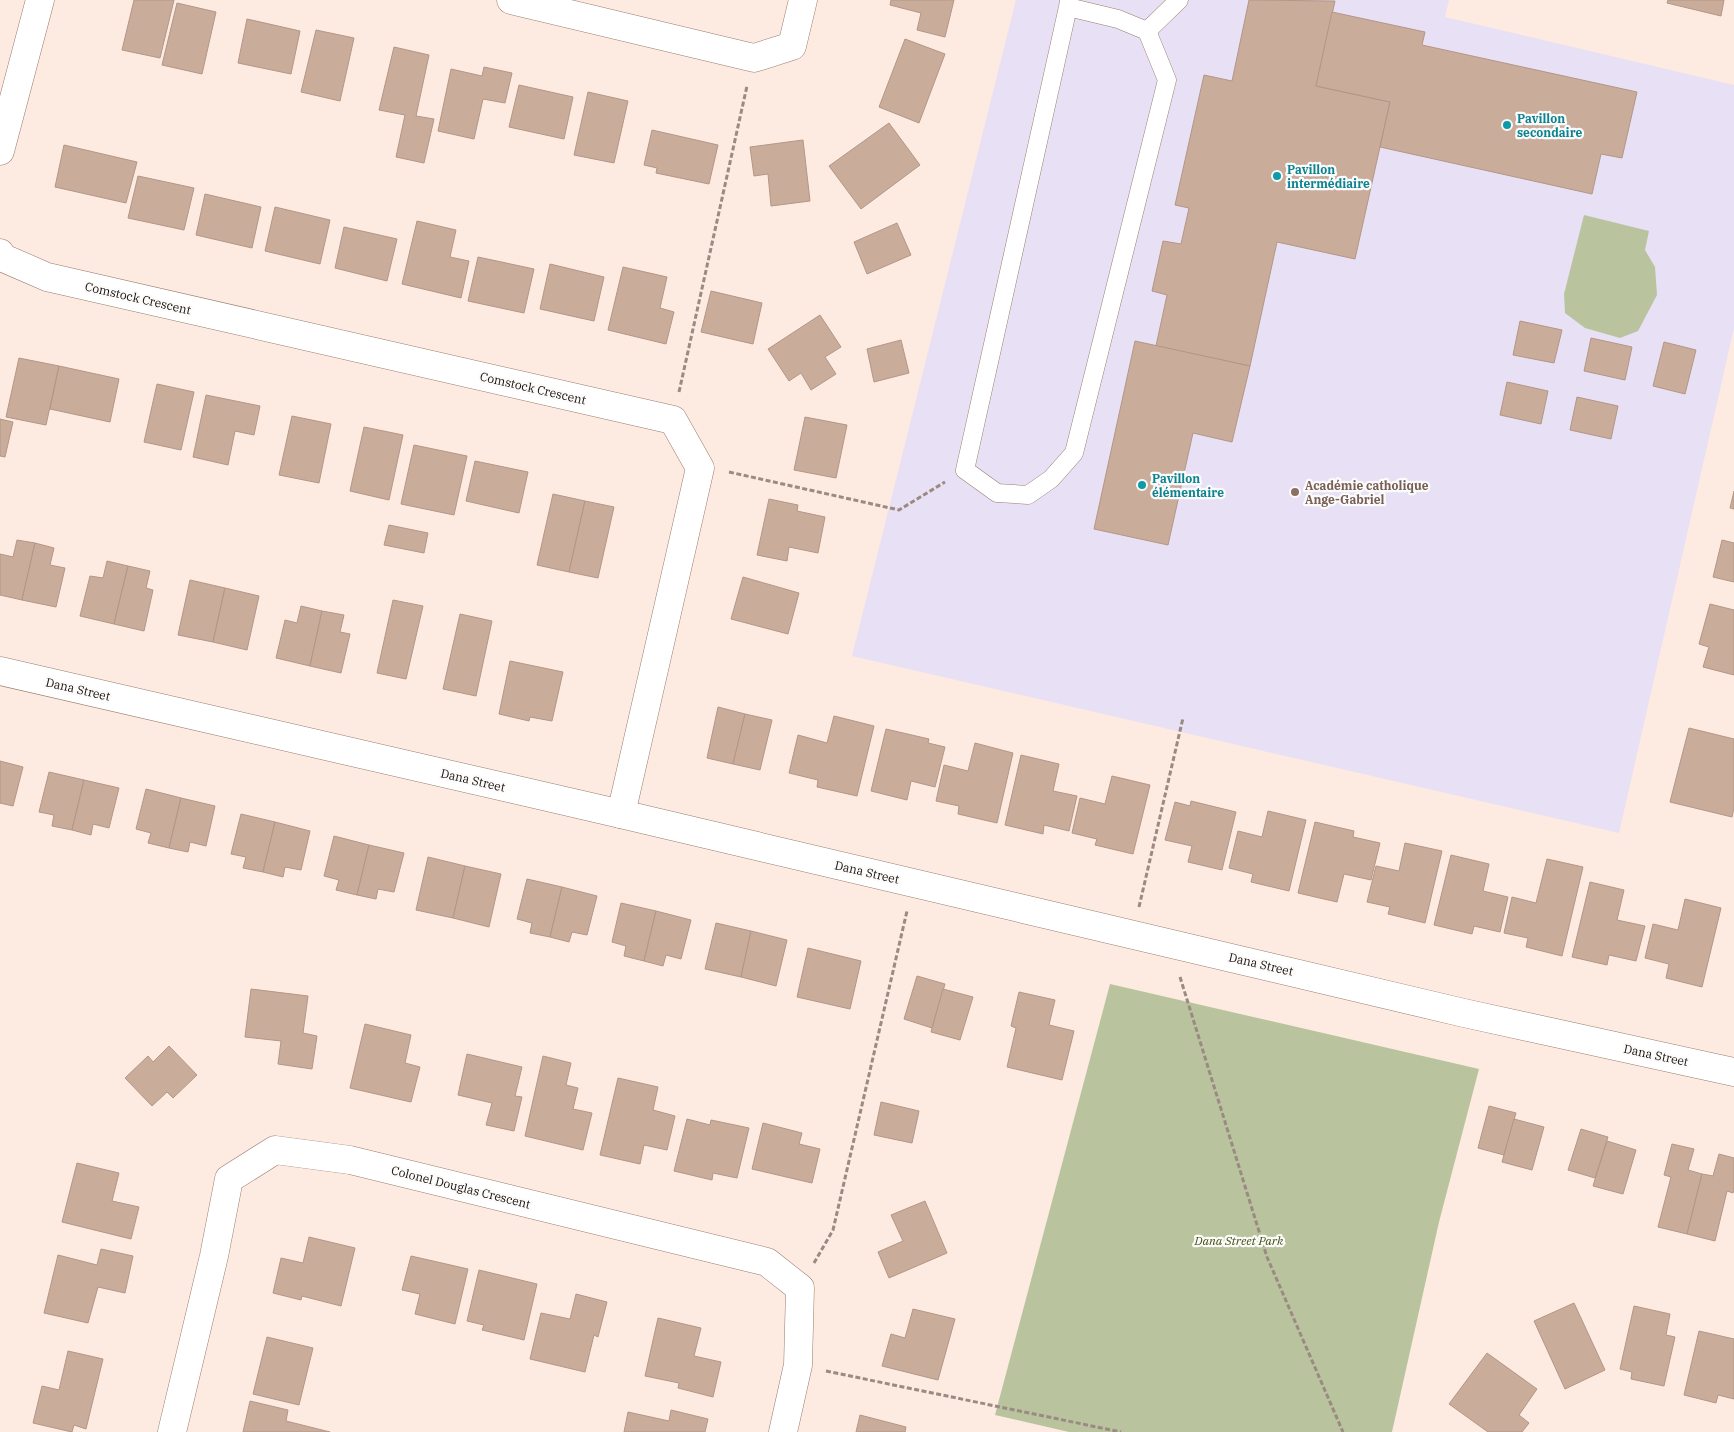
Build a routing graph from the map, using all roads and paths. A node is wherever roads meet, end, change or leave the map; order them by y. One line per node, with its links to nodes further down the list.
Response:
1 (40, 0): 8 (street)
2 (511, 0): 7 (street)
3 (803, 0): 7 (street)
4 (1179, 0): 6 (lane)
5 (1068, 3): 6 (lane); 12 (lane)
6 (1148, 31): 12 (lane)
7 (754, 58): 10 (path)
8 (0, 151)
9 (0, 253): 10 (street, Comstock Crescent)
10 (673, 420): 11 (street)
11 (700, 468): 12 (path); 15 (street)
12 (965, 470)
13 (0, 671): 15 (street, Dana Street)
14 (1183, 718): 17 (path)
15 (621, 814): 16 (street, Dana Street)
16 (915, 884): 17 (street, Dana Street); 20 (path)
17 (1133, 934): 18 (street, Dana Street)
18 (1172, 943): 19 (street, Dana Street); 25 (path)
19 (1734, 1072)
20 (800, 1288): 21 (street); 22 (street, Colonel Douglas Crescent)
21 (798, 1365): 23 (street); 24 (path)
22 (172, 1432)
23 (783, 1432)
24 (1121, 1432)
25 (1343, 1432)

